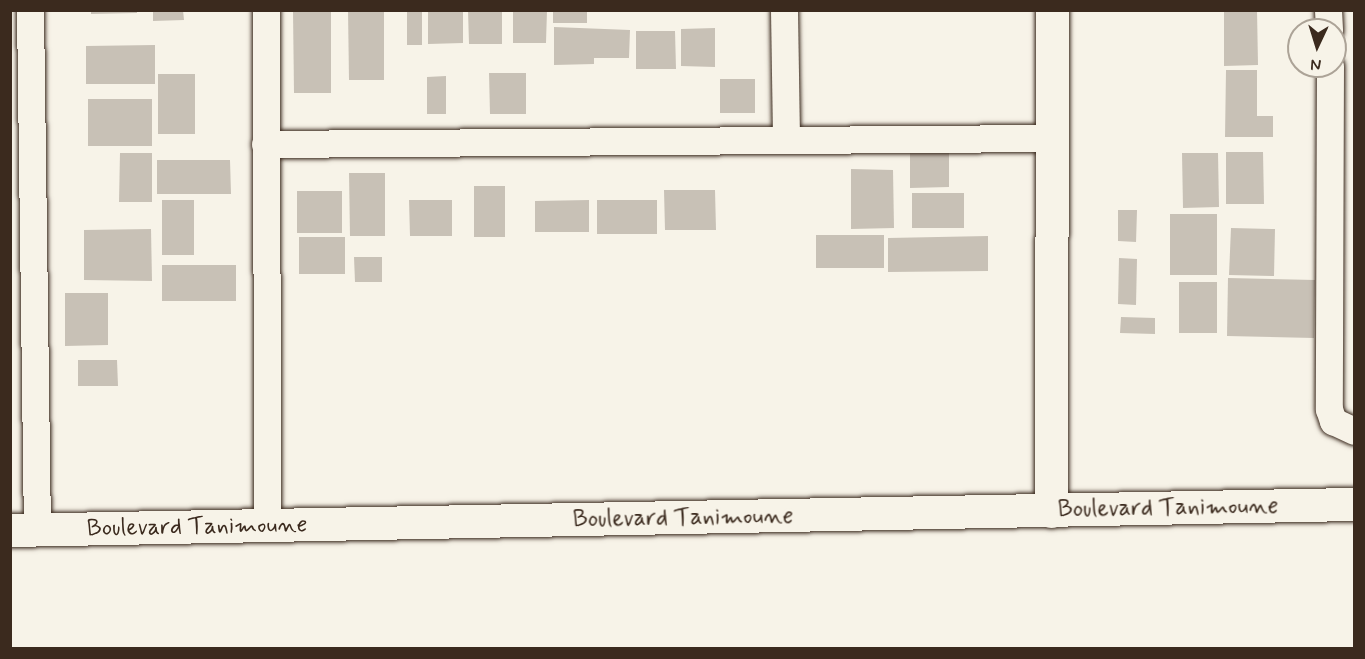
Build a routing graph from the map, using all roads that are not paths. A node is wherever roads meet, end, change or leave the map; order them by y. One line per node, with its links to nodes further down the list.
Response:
1 (30, 10): 10 (street)
2 (266, 10): 9 (street)
3 (784, 10): 7 (street)
4 (1052, 10): 8 (main road)
5 (1332, 78): 6 (street)
6 (1343, 129): 11 (street)
7 (786, 138): 8 (street); 9 (street)
8 (1054, 138): 13 (main road)
9 (265, 144): 14 (street)
10 (21, 160): 15 (street)
11 (1354, 431)
12 (1354, 504): 13 (main road, Boulevard Tanimoune)
13 (1051, 511): 14 (main road, Boulevard Tanimoune)
14 (267, 526): 15 (main road, Boulevard Tanimoune)
15 (24, 530)

